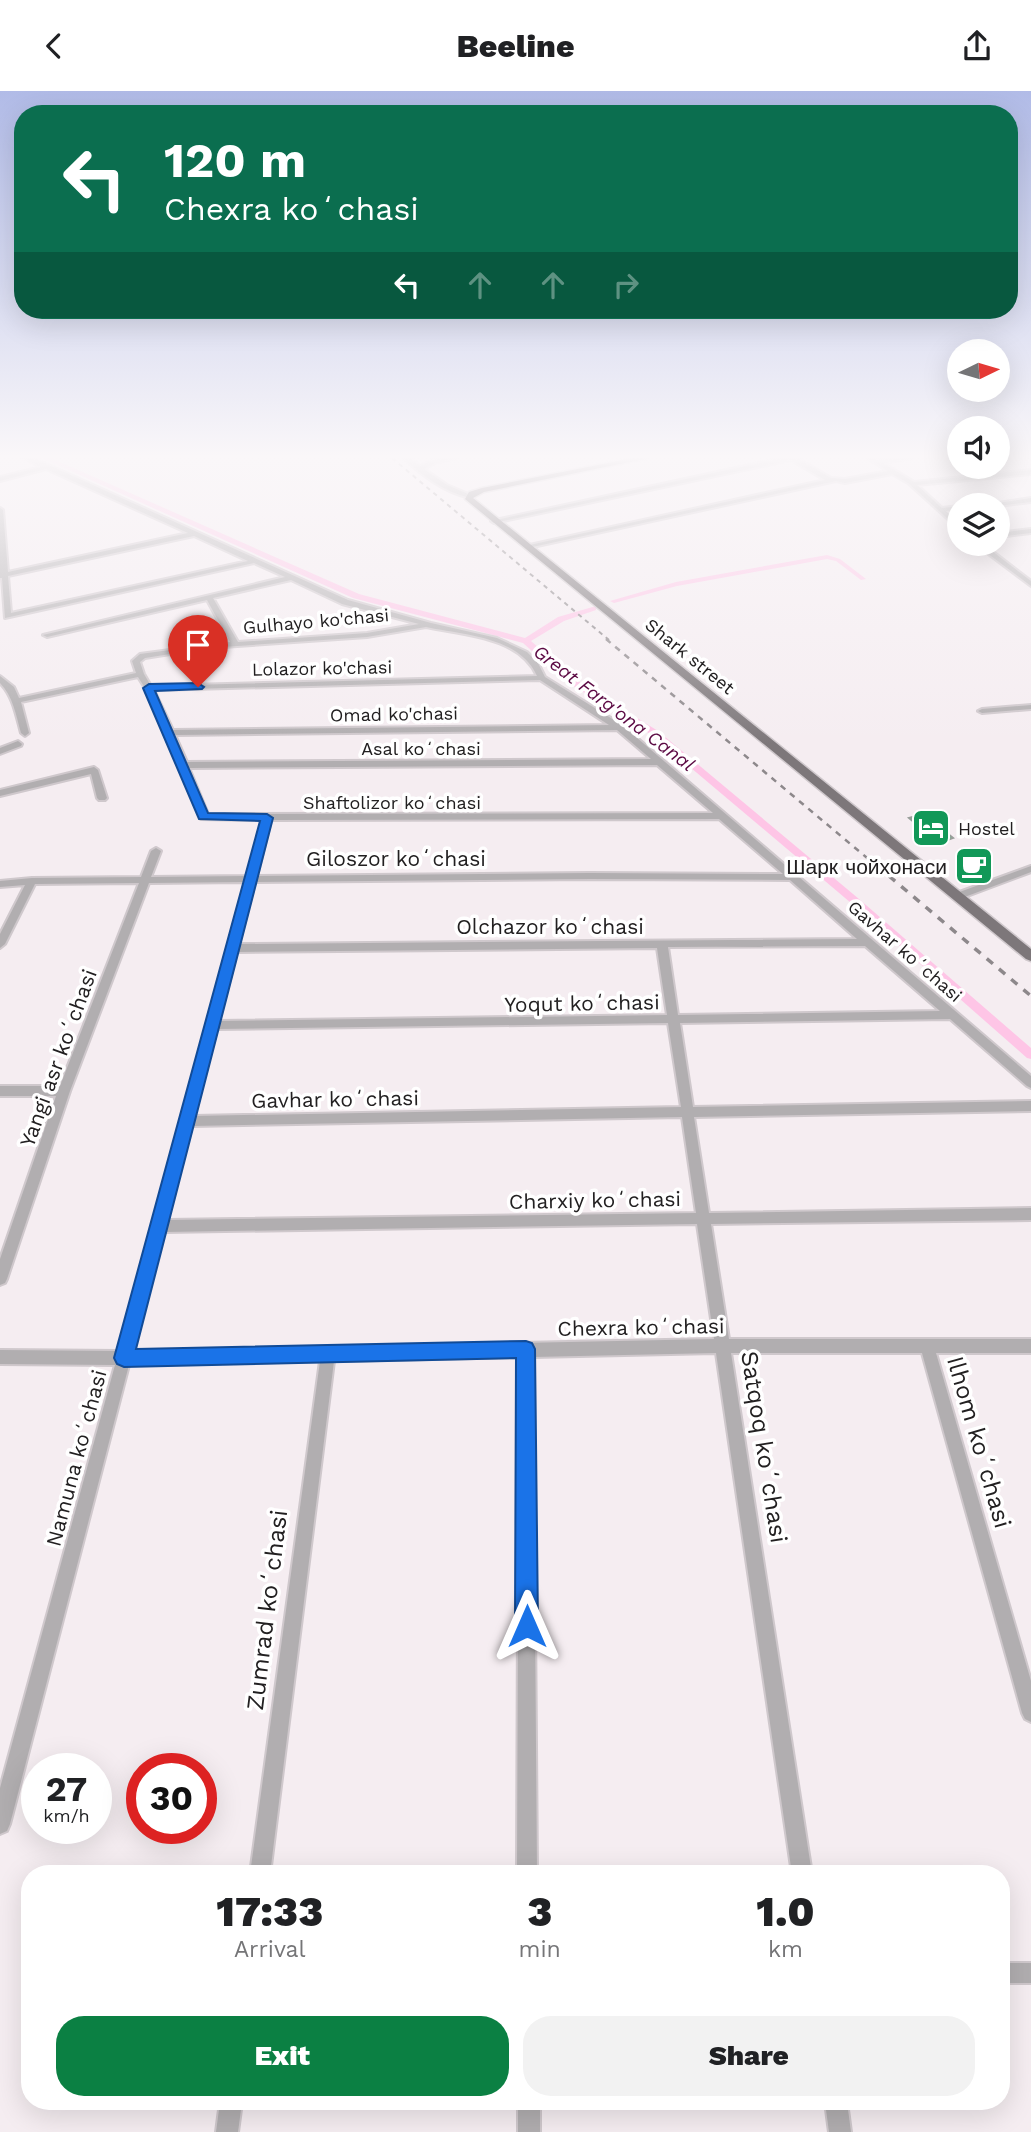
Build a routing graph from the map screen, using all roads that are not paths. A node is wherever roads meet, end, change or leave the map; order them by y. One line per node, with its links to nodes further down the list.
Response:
1 (2, 553): 9 (street)
2 (105, 553): 9 (street)
3 (238, 553): 6 (street, Gavhar koʻchasi)
4 (537, 553): 42 (main road, Shark street)
5 (994, 556): 8 (street)
6 (256, 561): 10 (street, Gavhar koʻchasi); 13 (street)
7 (1031, 569): 8 (street)
8 (1014, 571): 11 (street)
9 (3, 575): 13 (street)
10 (292, 578): 12 (street); 14 (street, Gavhar koʻchasi)
11 (1031, 584)
12 (209, 597): 15 (street); 16 (street)
13 (4, 614)
14 (431, 626): 16 (street, Gulhayo ko'chasi); 19 (street, Gavhar koʻchasi)
15 (47, 635)
16 (235, 644): 17 (street, Gulhayo ko'chasi)
17 (139, 674): 20 (street); 21 (street)
18 (0, 678): 21 (street)
19 (542, 678): 20 (street, Lolazor ko'chasi); 24 (street, Gavhar koʻchasi)
20 (149, 688): 26 (street, Shaftolizor koʻchasi)
21 (16, 701): 25 (street)
22 (1031, 707): 23 (street)
23 (982, 711)
24 (619, 727): 26 (street, Omad ko'chasi); 29 (street, Gavhar koʻchasi)
25 (25, 733)
26 (169, 733): 30 (street, Shaftolizor koʻchasi)
27 (18, 744): 28 (street)
28 (0, 751)
29 (658, 762): 30 (street, Asal koʻchasi); 33 (street, Gavhar koʻchasi)
30 (184, 765): 34 (street, Shaftolizor koʻchasi)
31 (0, 793): 32 (street)
32 (102, 798)
33 (721, 817): 34 (street, Shaftolizor koʻchasi); 37 (street, Gavhar koʻchasi)
34 (267, 818): 38 (street, Namuna koʻchasi)
35 (156, 851): 39 (street, Yangi asr koʻchasi)
36 (1031, 869): 42 (street)
37 (792, 877): 38 (street, Giloszor koʻchasi); 43 (street, Gavhar koʻchasi)
38 (250, 878): 39 (street, Giloszor koʻchasi); 46 (street, Namuna koʻchasi)
39 (146, 880): 40 (street, Giloszor koʻchasi); 53 (street, Yangi asr koʻchasi)
40 (32, 881): 41 (street, Giloszor koʻchasi); 44 (street)
41 (0, 884)
42 (958, 896): 47 (main road, Shark street)
43 (867, 942): 45 (street, Olchazor koʻchasi); 48 (street, Gavhar koʻchasi)
44 (0, 944)
45 (662, 944): 46 (street, Olchazor koʻchasi); 49 (street, Satqoq koʻchasi)
46 (233, 948): 50 (street, Namuna koʻchasi)
47 (1031, 956)
48 (952, 1015): 49 (street, Yoqut koʻchasi); 51 (street, Gavhar koʻchasi)
49 (674, 1021): 50 (street, Yoqut koʻchasi); 55 (street, Satqoq koʻchasi)
50 (212, 1025): 56 (street, Namuna koʻchasi)
51 (1031, 1083)
52 (0, 1091): 53 (street)
53 (64, 1091): 60 (street, Yangi asr koʻchasi)
54 (1031, 1106): 55 (street, Gavhar koʻchasi)
55 (687, 1111): 56 (street, Gavhar koʻchasi); 58 (street, Satqoq koʻchasi)
56 (187, 1121): 59 (street, Namuna koʻchasi)
57 (1031, 1214): 58 (street, Charxiy koʻchasi)
58 (704, 1220): 59 (street, Charxiy koʻchasi); 61 (street, Satqoq koʻchasi)
59 (159, 1226): 67 (street, Namuna koʻchasi)
60 (0, 1279)
61 (722, 1346): 62 (street, Chexra koʻchasi); 64 (street, Chexra koʻchasi); 72 (street, Satqoq koʻchasi)
62 (927, 1346): 63 (street, Chexra koʻchasi); 68 (street, Ilhom koʻchasi)
63 (1031, 1346)
64 (526, 1349): 65 (street, Chexra koʻchasi); 71 (street)
65 (328, 1354): 67 (street, Chexra koʻchasi); 70 (street, Zumrad koʻchasi)
66 (0, 1357): 67 (street, Chexra koʻchasi)
67 (124, 1358): 69 (street, Namuna koʻchasi)
68 (1031, 1713)
69 (0, 1824)
70 (261, 1865)
71 (527, 1865)
72 (801, 1865)
73 (1010, 1973): 74 (street)
74 (1031, 1973)
75 (230, 2110): 78 (street)
76 (529, 2110): 79 (street)
77 (837, 2110): 80 (street)
78 (227, 2132)
79 (529, 2132)
80 (840, 2132)

